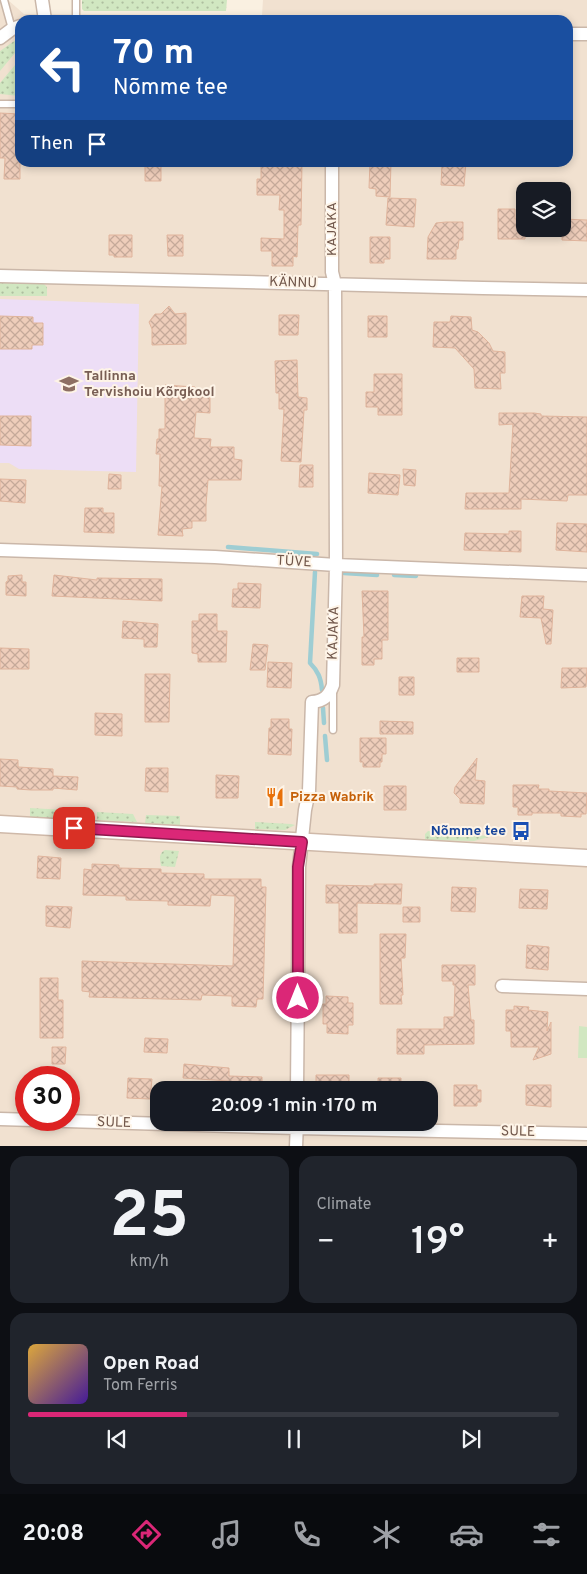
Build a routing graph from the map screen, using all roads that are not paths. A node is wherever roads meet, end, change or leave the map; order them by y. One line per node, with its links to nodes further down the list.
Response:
1 (4, 0): 6 (lane)
2 (42, 0): 4 (street)
3 (76, 0): 5 (lane)
4 (44, 15)
5 (76, 15)
6 (15, 26)
7 (15, 29): 10 (street)
8 (573, 34): 9 (street)
9 (587, 34)
10 (0, 38)
11 (0, 104): 12 (lane)
12 (15, 104)
13 (332, 167): 15 (street, KAJAKA)
14 (0, 276): 15 (street, KÄNNU)
15 (334, 284): 16 (street, KÄNNU); 18 (street, KAJAKA)
16 (587, 290)
17 (0, 550): 18 (street, TÜVE)
18 (336, 565): 19 (street, TÜVE); 20 (street, KAJAKA)
19 (587, 575)
20 (333, 685): 21 (lane); 23 (street)
21 (333, 730)
22 (0, 824): 23 (street)
23 (302, 842): 24 (street); 27 (street)
24 (587, 858)
25 (502, 986): 26 (street)
26 (587, 989)
27 (297, 1081)
28 (0, 1119): 29 (street, SULE)
29 (150, 1122)
30 (438, 1129): 32 (street, SULE)
31 (297, 1131): 33 (street)
32 (587, 1134)
33 (296, 1146)

